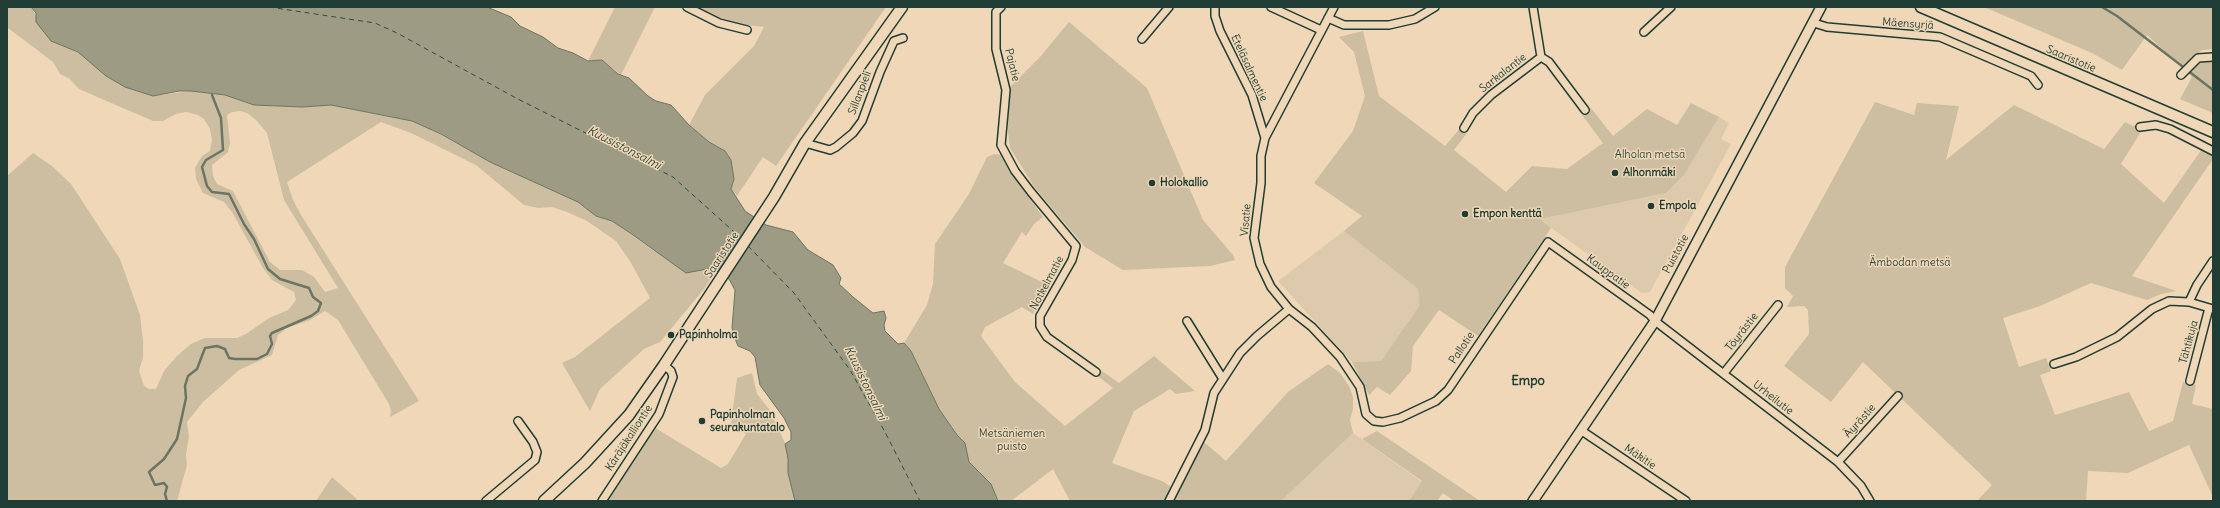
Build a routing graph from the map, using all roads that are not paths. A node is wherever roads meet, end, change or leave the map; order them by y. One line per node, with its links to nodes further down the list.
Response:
1 (687, 7): 15 (street)
2 (902, 7): 29 (main road, Saaristotie)
3 (1001, 7): 31 (street, Pajatie)
4 (1169, 7): 19 (street)
5 (1215, 7): 28 (street, Eteläsalmentie)
6 (1271, 7): 16 (street)
7 (1334, 7): 13 (street, Visatie)
8 (1435, 7): 13 (street)
9 (1533, 7): 20 (street, Sarkalantie)
10 (1671, 7): 17 (street)
11 (1821, 7): 14 (street, Puistotie)
12 (1921, 7): 27 (main road, Saaristotie)
13 (1328, 18): 16 (street, Visatie)
14 (1814, 23): 23 (street, Mäensyrjä); 39 (street, Puistotie)
15 (747, 30)
16 (1322, 30): 28 (street, Visatie)
17 (1644, 32)
18 (903, 38): 29 (street, Sillanpieli)
19 (1142, 39)
20 (1541, 57): 24 (street); 26 (street, Sarkalantie)
21 (2213, 57): 22 (street)
22 (2181, 76)
23 (2038, 85)
24 (1585, 110)
25 (2140, 127): 30 (street)
26 (1464, 128)
27 (2213, 132)
28 (1265, 138): 36 (street, Visatie)
29 (806, 142): 41 (main road, Saaristotie)
30 (2213, 151)
31 (1005, 153): 42 (street, Notkelmatie)
32 (1548, 242): 39 (street, Kauppatie); 47 (street, Pallotie)
33 (2213, 261): 34 (street)
34 (2189, 302): 37 (street); 40 (street)
35 (1778, 305): 43 (street, Töyrästie)
36 (1289, 309): 44 (street); 47 (street, Visatie)
37 (2211, 309): 45 (street, Tähtikuja)
38 (1187, 321): 44 (street)
39 (1654, 321): 43 (street, Urheilutie); 49 (street, Puistotie)
40 (2054, 364)
41 (664, 365): 52 (main road, Saaristotie); 53 (street, Käräjäkalliontie)
42 (1096, 372)
43 (1724, 373): 50 (street, Urheilutie)
44 (1222, 380): 54 (street)
45 (2190, 380)
46 (1898, 396): 50 (street, Äyrästie)
47 (1366, 414)
48 (518, 421): 51 (street)
49 (1582, 431): 55 (street, Puistotie); 56 (street, Mäkitie)
50 (1838, 462): 57 (street, Urheilutie)
51 (486, 501)
52 (544, 501)
53 (602, 501)
54 (1169, 501)
55 (1534, 501)
56 (1686, 501)
57 (1870, 501)

